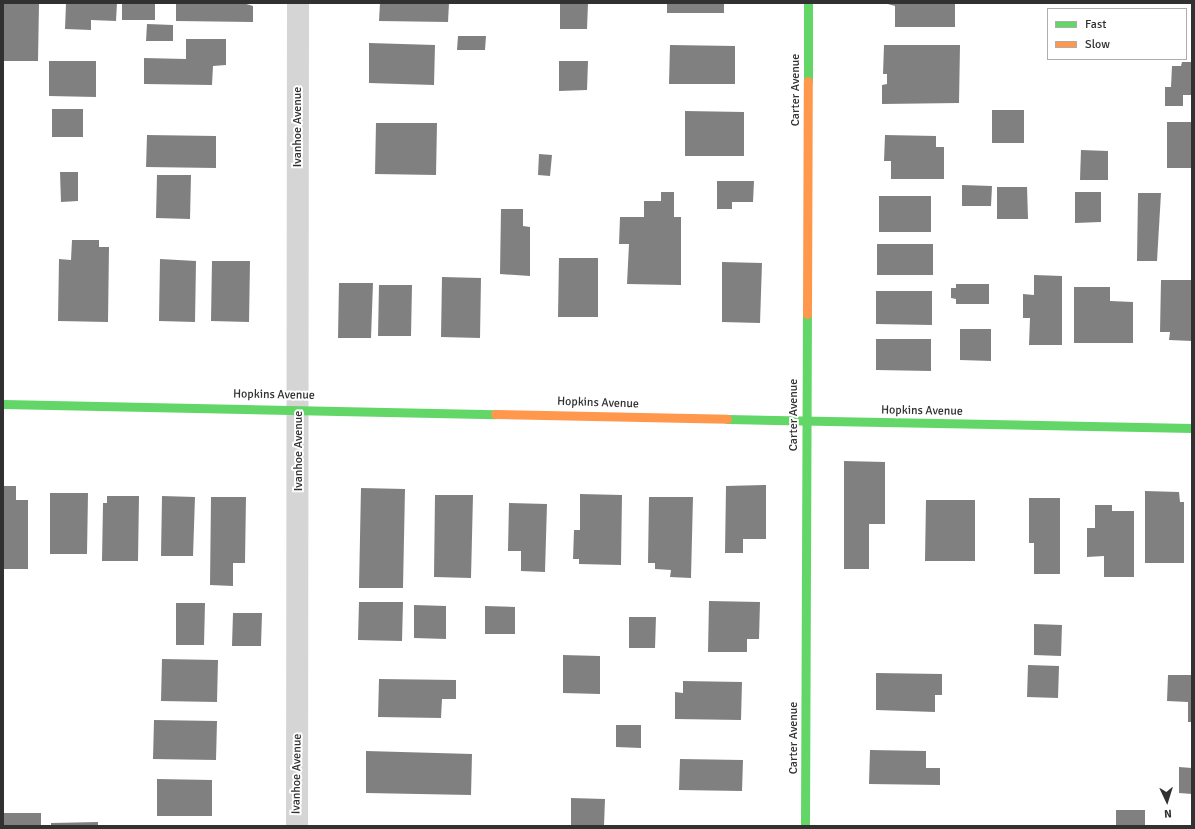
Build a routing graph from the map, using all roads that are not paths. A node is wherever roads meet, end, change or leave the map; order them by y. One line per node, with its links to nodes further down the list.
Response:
1 (298, 3): 4 (street, Ivanhoe Avenue)
2 (808, 3): 5 (street, Carter Avenue)
3 (3, 404): 4 (street, Hopkins Avenue)
4 (298, 407): 5 (street, Hopkins Avenue); 7 (street, Ivanhoe Avenue)
5 (806, 421): 6 (street, Hopkins Avenue); 8 (street, Carter Avenue)
6 (1192, 428)
7 (297, 826)
8 (805, 826)

